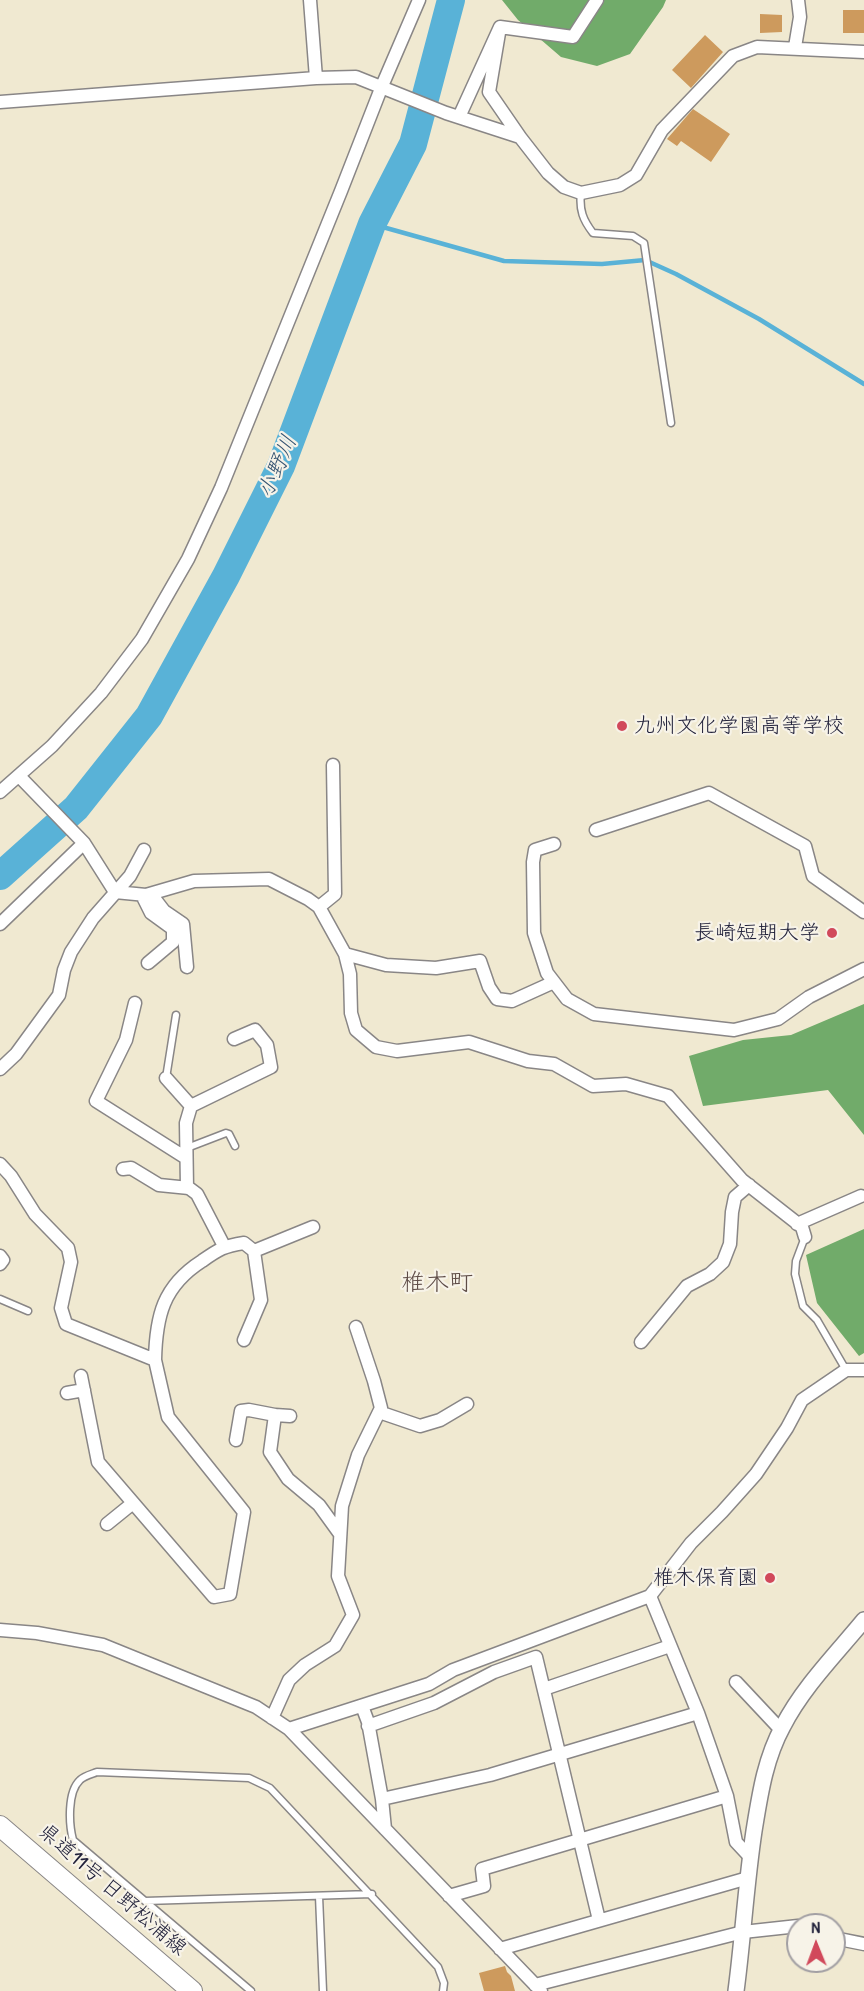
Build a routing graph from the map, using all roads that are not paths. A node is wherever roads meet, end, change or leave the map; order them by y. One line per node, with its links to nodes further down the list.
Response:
1 (310, 0): 8 (street)
2 (419, 0): 9 (street)
3 (597, 0): 5 (street)
4 (798, 0): 6 (street)
5 (500, 27): 11 (street); 12 (street)
6 (795, 48): 7 (street); 13 (street)
7 (864, 52)
8 (316, 78): 9 (street); 10 (street)
9 (386, 88): 11 (street); 16 (street)
10 (0, 102)
11 (459, 117): 12 (street)
12 (520, 137): 13 (street)
13 (581, 193): 14 (lane)
14 (671, 423)
15 (333, 765): 24 (street)
16 (22, 780): 17 (street); 19 (street)
17 (0, 792)
18 (596, 830): 25 (street)
19 (82, 840): 22 (street); 26 (street)
20 (554, 844): 31 (street)
21 (144, 850): 22 (street)
22 (115, 892): 23 (street); 35 (street)
23 (146, 895): 24 (street); 28 (street); 29 (street)
24 (319, 907): 27 (street)
25 (864, 912)
26 (0, 924)
27 (345, 954): 31 (street); 42 (street)
28 (148, 963)
29 (187, 967)
30 (864, 969): 31 (street)
31 (554, 982)
32 (135, 1003): 39 (street)
33 (176, 1015): 36 (lane)
34 (234, 1039): 37 (street)
35 (0, 1069)
36 (166, 1078): 37 (street)
37 (191, 1106): 39 (street)
38 (235, 1146): 39 (lane)
39 (186, 1153): 43 (street)
40 (0, 1164): 57 (street)
41 (123, 1169): 43 (street)
42 (749, 1185): 45 (street); 56 (street)
43 (187, 1188): 48 (street)
44 (861, 1196): 45 (street)
45 (797, 1224): 47 (street)
46 (313, 1227): 49 (street)
47 (805, 1237): 58 (lane)
48 (224, 1246): 49 (street); 57 (street)
49 (254, 1251): 55 (street)
50 (0, 1256): 51 (street)
51 (0, 1264)
52 (0, 1299): 53 (lane)
53 (28, 1311)
54 (356, 1327): 64 (street)
55 (244, 1340)
56 (641, 1342)
57 (154, 1360): 68 (street)
58 (846, 1370): 59 (street); 71 (street)
59 (864, 1370)
60 (81, 1376): 61 (street)
61 (84, 1390): 62 (street); 68 (street)
62 (67, 1393)
63 (467, 1404): 64 (street)
64 (379, 1412): 70 (street)
65 (274, 1415): 66 (street); 67 (street); 70 (street)
66 (290, 1416)
67 (236, 1440)
68 (133, 1503): 69 (street)
69 (107, 1524)
70 (340, 1534): 79 (street)
71 (650, 1596): 74 (street); 77 (street)
72 (864, 1620): 82 (street)
73 (0, 1630): 79 (street)
74 (670, 1646): 76 (street); 78 (street)
75 (736, 1682): 82 (street)
76 (544, 1689): 80 (street); 83 (street)
77 (362, 1706): 80 (street); 81 (street)
78 (698, 1713): 83 (street); 84 (street)
79 (272, 1718): 81 (street)
80 (368, 1726): 85 (street)
81 (289, 1729): 87 (street)
82 (781, 1730): 89 (street)
83 (560, 1754): 85 (street); 88 (street)
84 (727, 1796): 88 (street); 89 (street)
85 (382, 1799): 87 (street)
86 (0, 1826): 104 (main road, 県道11号 日野松浦線)
87 (385, 1830): 93 (street)
88 (581, 1839): 93 (street); 95 (street)
89 (750, 1857): 90 (street)
90 (748, 1878): 95 (street); 99 (street)
91 (372, 1894): 92 (lane); 94 (lane); 107 (lane)
92 (319, 1896): 94 (lane); 106 (lane)
93 (449, 1896): 102 (street)
94 (145, 1901): 105 (lane)
95 (600, 1920): 102 (street)
96 (786, 1927): 97 (street)
97 (772, 1928): 98 (street); 99 (street)
98 (786, 1930)
99 (743, 1932): 103 (street); 108 (street)
100 (846, 1940): 101 (street)
101 (864, 1944)
102 (500, 1949): 103 (street)
103 (538, 1988)
104 (192, 1991)
105 (251, 1991)
106 (323, 1991)
107 (443, 1991)
108 (736, 1991)

